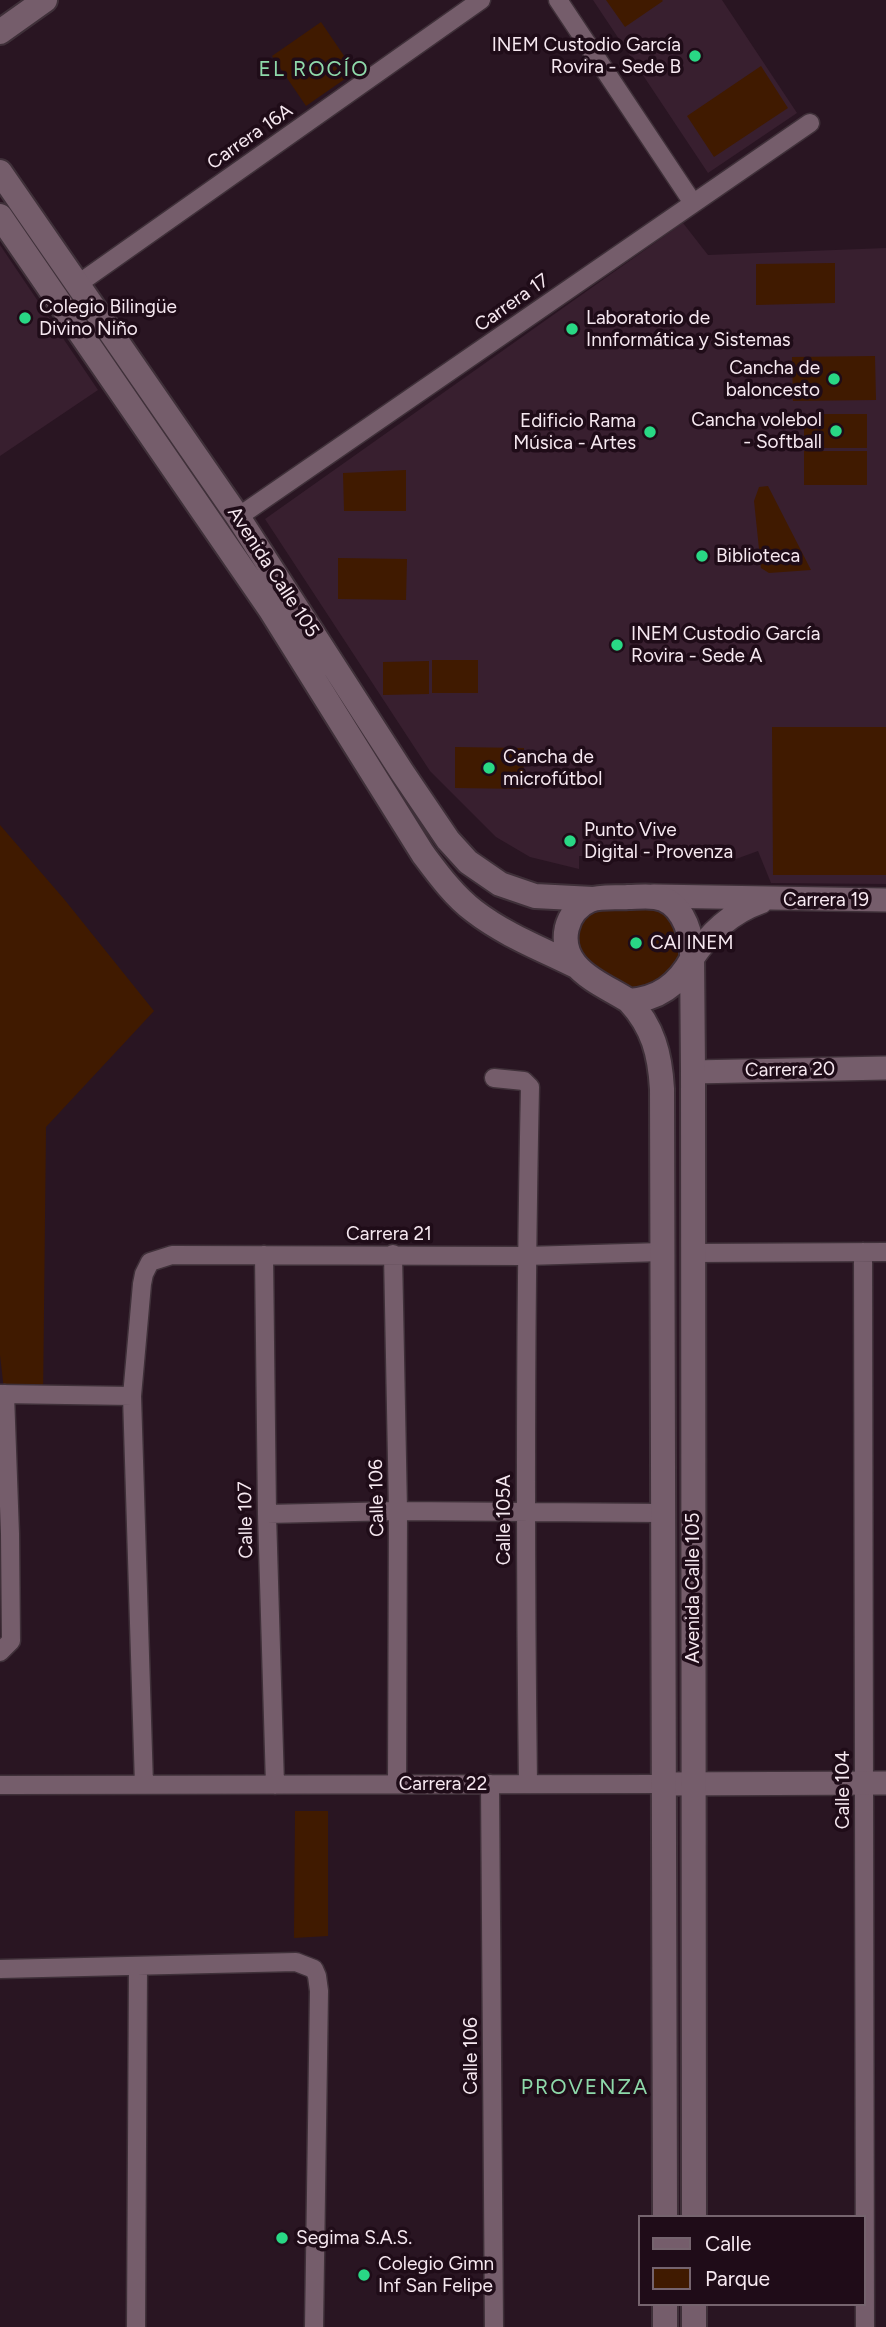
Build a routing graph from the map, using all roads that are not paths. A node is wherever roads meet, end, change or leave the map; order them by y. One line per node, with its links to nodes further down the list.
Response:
1 (45, 0): 4 (main road)
2 (481, 0): 9 (street, Carrera 16A)
3 (558, 0): 7 (street)
4 (0, 32)
5 (810, 122): 7 (street, Carrera 17)
6 (0, 172): 9 (main road, Avenida Calle 105)
7 (693, 203): 10 (street, Carrera 17)
8 (0, 216): 16 (main road, Avenida Calle 105)
9 (78, 284): 10 (main road, Avenida Calle 105)
10 (238, 517): 12 (main road, Avenida Calle 105)
11 (654, 897): 12 (main road); 13 (street, Carrera 19); 15 (main road)
12 (593, 898): 16 (main road)
13 (767, 900): 14 (street, Carrera 19); 15 (street, Carrera 19)
14 (886, 900)
15 (692, 959): 17 (main road); 19 (main road, Avenida Calle 105)
16 (576, 965): 17 (main road)
17 (629, 1002): 21 (main road, Avenida Calle 105)
18 (886, 1068): 19 (street, Carrera 20)
19 (693, 1072): 24 (main road, Avenida Calle 105)
20 (495, 1078): 27 (street, Calle 105A)
21 (662, 1252): 27 (street, Carrera 21); 32 (main road, Avenida Calle 105)
22 (863, 1252): 23 (street); 24 (street); 36 (street, Calle 104)
23 (886, 1252)
24 (693, 1253): 41 (main road, Avenida Calle 105)
25 (393, 1254): 26 (street, Carrera 21); 27 (street, Carrera 21); 30 (street, Calle 106)
26 (264, 1255): 29 (street, Carrera 21); 33 (street, Calle 107)
27 (526, 1256): 31 (street, Calle 105A)
28 (2, 1394): 29 (street); 34 (street)
29 (132, 1396): 43 (street)
30 (398, 1511): 31 (street); 33 (street); 37 (street, Calle 106)
31 (525, 1512): 32 (street); 39 (street, Calle 105A)
32 (663, 1513): 40 (main road, Avenida Calle 105)
33 (267, 1514): 44 (street, Calle 107)
34 (5, 1533): 35 (street)
35 (0, 1652)
36 (875, 1783): 41 (street, Carrera 22); 56 (street, Calle 104)
37 (397, 1784): 38 (street, Carrera 22); 44 (street, Carrera 22)
38 (490, 1784): 39 (street, Carrera 22); 53 (street, Calle 106)
39 (528, 1784): 40 (street, Carrera 22)
40 (663, 1784): 41 (street, Carrera 22); 47 (main road, Avenida Calle 105)
41 (694, 1784): 48 (main road, Avenida Calle 105)
42 (0, 1785): 43 (street, Carrera 22)
43 (144, 1785): 44 (street, Carrera 22)
44 (275, 1785)
45 (138, 1967): 46 (street); 51 (street); 52 (street)
46 (0, 1969)
47 (665, 2215)
48 (694, 2215)
49 (665, 2306): 54 (main road)
50 (694, 2306): 55 (main road)
51 (136, 2327)
52 (314, 2327)
53 (494, 2327)
54 (665, 2327)
55 (694, 2327)
56 (865, 2327)

